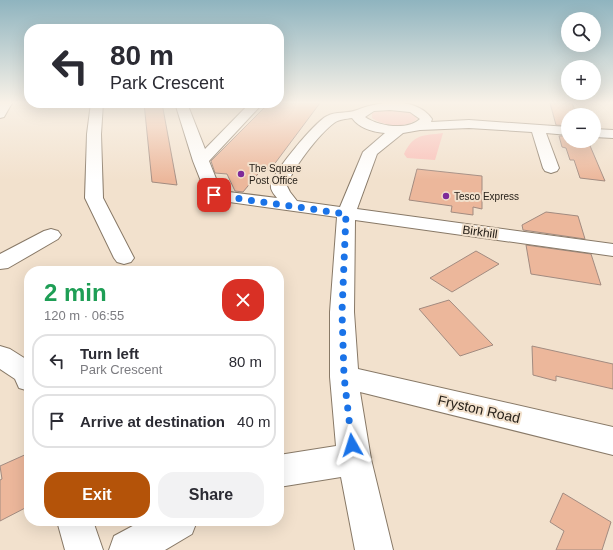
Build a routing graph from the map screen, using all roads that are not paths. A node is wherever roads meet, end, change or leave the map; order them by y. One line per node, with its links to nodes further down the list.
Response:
1 (95, 129): 20 (street)
2 (190, 129): 14 (street)
3 (232, 129): 14 (street)
4 (322, 129): 16 (street)
5 (364, 129): 13 (street)
6 (397, 129): 7 (street)
7 (401, 129): 13 (street)
8 (534, 129): 9 (street)
9 (538, 129): 10 (street); 15 (street)
10 (561, 131)
11 (601, 132): 12 (street)
12 (613, 134)
13 (370, 152): 17 (street)
14 (201, 161): 16 (street, Birkhill)
15 (551, 168)
16 (292, 206): 17 (street, Birkhill)
17 (346, 214): 19 (street, Birkhill); 22 (street)
18 (51, 235): 21 (street)
19 (613, 250)
20 (124, 258)
21 (0, 263)
22 (344, 376): 23 (street, Fryston Road); 24 (street)
23 (613, 441)
24 (354, 459): 25 (street); 30 (street)
25 (284, 470)
26 (77, 526): 28 (street)
27 (170, 526): 29 (street)
28 (84, 550)
29 (128, 550)
30 (374, 550)

